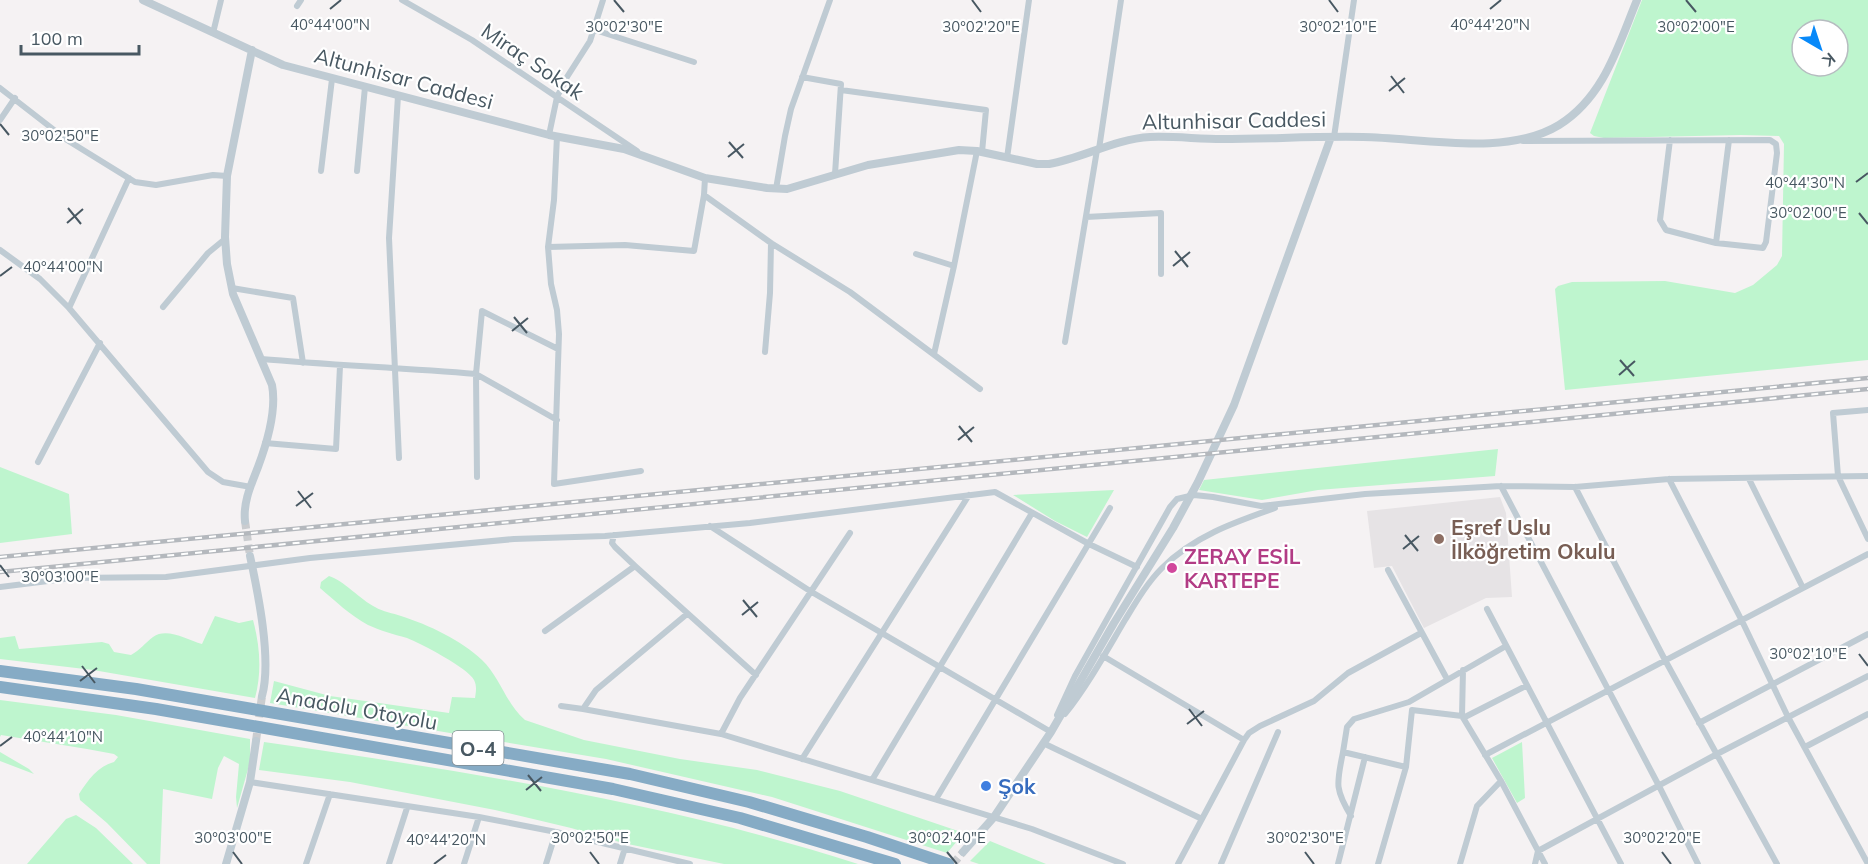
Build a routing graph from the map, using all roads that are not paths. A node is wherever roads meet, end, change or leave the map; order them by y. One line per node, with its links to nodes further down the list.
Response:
1 (143, 0): 11 (street, Altunhisar Caddesi)
2 (221, 0): 11 (street)
3 (402, 0): 20 (street, Miraç Sokak)
4 (603, 0): 10 (street)
5 (830, 0): 14 (street)
6 (1029, 0): 31 (street)
7 (1120, 0): 28 (street)
8 (1354, 0): 24 (street)
9 (1637, 0): 27 (street, Altunhisar Caddesi)
10 (595, 30): 13 (street); 20 (street)
11 (213, 33): 12 (street, Altunhisar Caddesi)
12 (252, 50): 15 (street, Altunhisar Caddesi); 35 (street)
13 (694, 62)
14 (802, 77): 18 (street); 38 (street)
15 (332, 79): 16 (street, Altunhisar Caddesi); 32 (street)
16 (364, 87): 19 (street, Altunhisar Caddesi); 33 (street)
17 (0, 88): 21 (street)
18 (841, 90): 29 (street); 34 (street)
19 (398, 96): 23 (street, Altunhisar Caddesi); 61 (street)
20 (557, 97): 23 (street); 30 (street, Miraç Sokak)
21 (15, 98): 22 (street); 36 (street)
22 (0, 120)
23 (553, 135): 30 (street, Altunhisar Caddesi); 44 (street)
24 (1333, 137): 27 (street, Altunhisar Caddesi); 28 (street, Altunhisar Caddesi); 128 (street)
25 (1670, 140): 26 (street); 27 (street); 43 (street)
26 (1729, 140): 43 (street); 43 (street)
27 (1512, 141)
28 (1098, 150): 31 (street, Altunhisar Caddesi); 40 (street)
29 (979, 151): 31 (street, Altunhisar Caddesi); 34 (street, Altunhisar Caddesi); 48 (street)
30 (643, 155): 37 (street, Altunhisar Caddesi)
31 (1007, 158)
32 (321, 171)
33 (357, 171)
34 (835, 174): 38 (street, Altunhisar Caddesi)
35 (227, 176): 36 (street); 41 (street)
36 (129, 178): 52 (street)
37 (705, 178): 38 (street, Altunhisar Caddesi); 39 (street)
38 (776, 189)
39 (704, 195): 42 (street); 44 (street)
40 (1086, 217): 49 (street); 53 (street)
41 (225, 239): 50 (street); 51 (street)
42 (771, 243): 56 (street); 57 (street)
43 (1716, 243)
44 (548, 247): 55 (street)
45 (2, 252): 47 (street); 52 (street)
46 (916, 254): 48 (street)
47 (0, 261)
48 (954, 266): 57 (street)
49 (1161, 273)
50 (232, 288): 58 (street); 59 (street)
51 (163, 307)
52 (69, 308): 54 (street)
53 (1065, 342)
54 (100, 343): 68 (street); 76 (street)
55 (558, 349): 62 (street); 65 (street)
56 (765, 352)
57 (934, 354): 63 (street)
58 (261, 359): 59 (street); 66 (street)
59 (303, 363): 60 (street)
60 (340, 366): 61 (street); 66 (street)
61 (394, 367): 62 (street); 67 (street)
62 (476, 374): 65 (street); 72 (street)
63 (980, 389)
64 (1868, 410): 70 (street)
65 (557, 420): 69 (street)
66 (265, 443): 76 (street)
67 (399, 458)
68 (38, 462)
69 (641, 471)
70 (1838, 476): 71 (street); 73 (street); 86 (street)
71 (1868, 476)
72 (477, 477)
73 (1749, 478): 74 (street); 95 (street)
74 (1669, 479): 77 (street); 99 (street)
75 (1501, 486): 77 (street); 79 (street); 116 (street)
76 (251, 487): 82 (street)
77 (1575, 487): 106 (street)
78 (969, 495): 81 (street); 83 (street); 101 (street)
79 (1284, 504): 92 (street); 105 (street)
80 (1110, 508): 87 (street)
81 (1032, 513): 87 (street); 107 (street)
82 (245, 521)
83 (710, 526): 85 (street); 96 (street)
84 (850, 533): 96 (street)
85 (614, 535): 90 (street); 91 (street)
86 (1868, 539)
87 (1089, 544): 92 (street); 118 (street)
88 (1868, 554): 95 (street)
89 (250, 556): 90 (street)
90 (252, 566): 94 (street); 117 (street)
91 (635, 566): 98 (street); 100 (street)
92 (1137, 567): 128 (street)
93 (1388, 570): 102 (street)
94 (0, 587)
95 (1803, 588): 99 (street)
96 (810, 591): 101 (street); 110 (street)
97 (1487, 609): 104 (street)
98 (687, 614): 110 (street); 121 (street)
99 (1742, 621): 106 (street); 113 (street)
100 (545, 631)
101 (882, 633): 107 (street); 139 (street)
102 (1421, 633): 112 (street); 131 (street)
103 (1868, 634): 113 (street)
104 (1506, 646): 108 (street); 114 (street)
105 (1103, 656): 128 (street); 131 (street)
106 (1665, 660): 116 (street); 127 (street)
107 (940, 667): 118 (street); 141 (street)
108 (1463, 670): 112 (street); 124 (street)
109 (0, 671): 165 (highway, Anadolu Otoyolu / O-4)
110 (756, 675): 130 (street)
111 (1868, 676): 125 (street)
112 (1447, 679): 119 (street)
113 (1773, 684): 125 (street); 127 (street)
114 (1526, 686): 124 (street); 126 (street)
115 (0, 687): 164 (highway, Anadolu Otoyolu / O-4)
116 (1609, 690): 126 (street); 144 (street)
117 (262, 696)
118 (996, 700): 128 (street); 146 (street)
119 (1409, 702): 122 (street); 135 (street)
120 (561, 706): 121 (street)
121 (583, 709): 130 (street)
122 (1412, 710): 124 (street); 140 (street)
123 (1868, 714): 134 (street)
124 (1462, 717): 137 (street)
125 (1788, 717): 134 (street); 136 (street)
126 (1545, 722): 137 (street); 152 (street)
127 (1699, 723): 136 (street)
128 (1051, 732): 133 (street)
129 (1278, 732): 168 (street)
130 (721, 735): 139 (street)
131 (1244, 740): 151 (street)
132 (256, 741): 142 (street)
133 (1043, 743): 150 (street); 151 (street)
134 (1805, 747): 177 (street)
135 (1343, 752): 138 (street); 148 (street)
136 (1717, 754): 144 (street); 176 (street)
137 (1485, 755): 143 (street)
138 (1365, 757): 140 (street); 148 (street)
139 (802, 759): 141 (street)
140 (1406, 767): 170 (street)
141 (872, 780): 146 (street)
142 (250, 782): 145 (street); 157 (street)
143 (1501, 782): 155 (street); 171 (street)
144 (1659, 786): 152 (street); 175 (street)
145 (330, 794): 147 (street); 158 (street)
146 (936, 799): 150 (street)
147 (407, 808): 149 (street); 159 (street)
148 (1351, 816): 169 (street)
149 (479, 817): 153 (street); 160 (street)
150 (994, 817): 156 (street); 166 (street)
151 (1202, 819): 167 (street)
152 (1597, 820): 155 (street); 174 (street)
153 (556, 832): 154 (street); 161 (street)
154 (625, 848): 162 (street); 163 (street)
155 (1538, 851): 172 (street); 173 (street)
156 (963, 852)
157 (226, 864)
158 (306, 864)
159 (389, 864)
160 (464, 864)
161 (546, 864)
162 (620, 864)
163 (690, 864)
164 (895, 864)
165 (948, 864)
166 (1123, 864)
167 (1178, 864)
168 (1221, 864)
169 (1338, 864)
170 (1378, 864)
171 (1460, 864)
172 (1535, 864)
173 (1545, 864)
174 (1621, 864)
175 (1698, 864)
176 (1777, 864)
177 (1868, 864)

